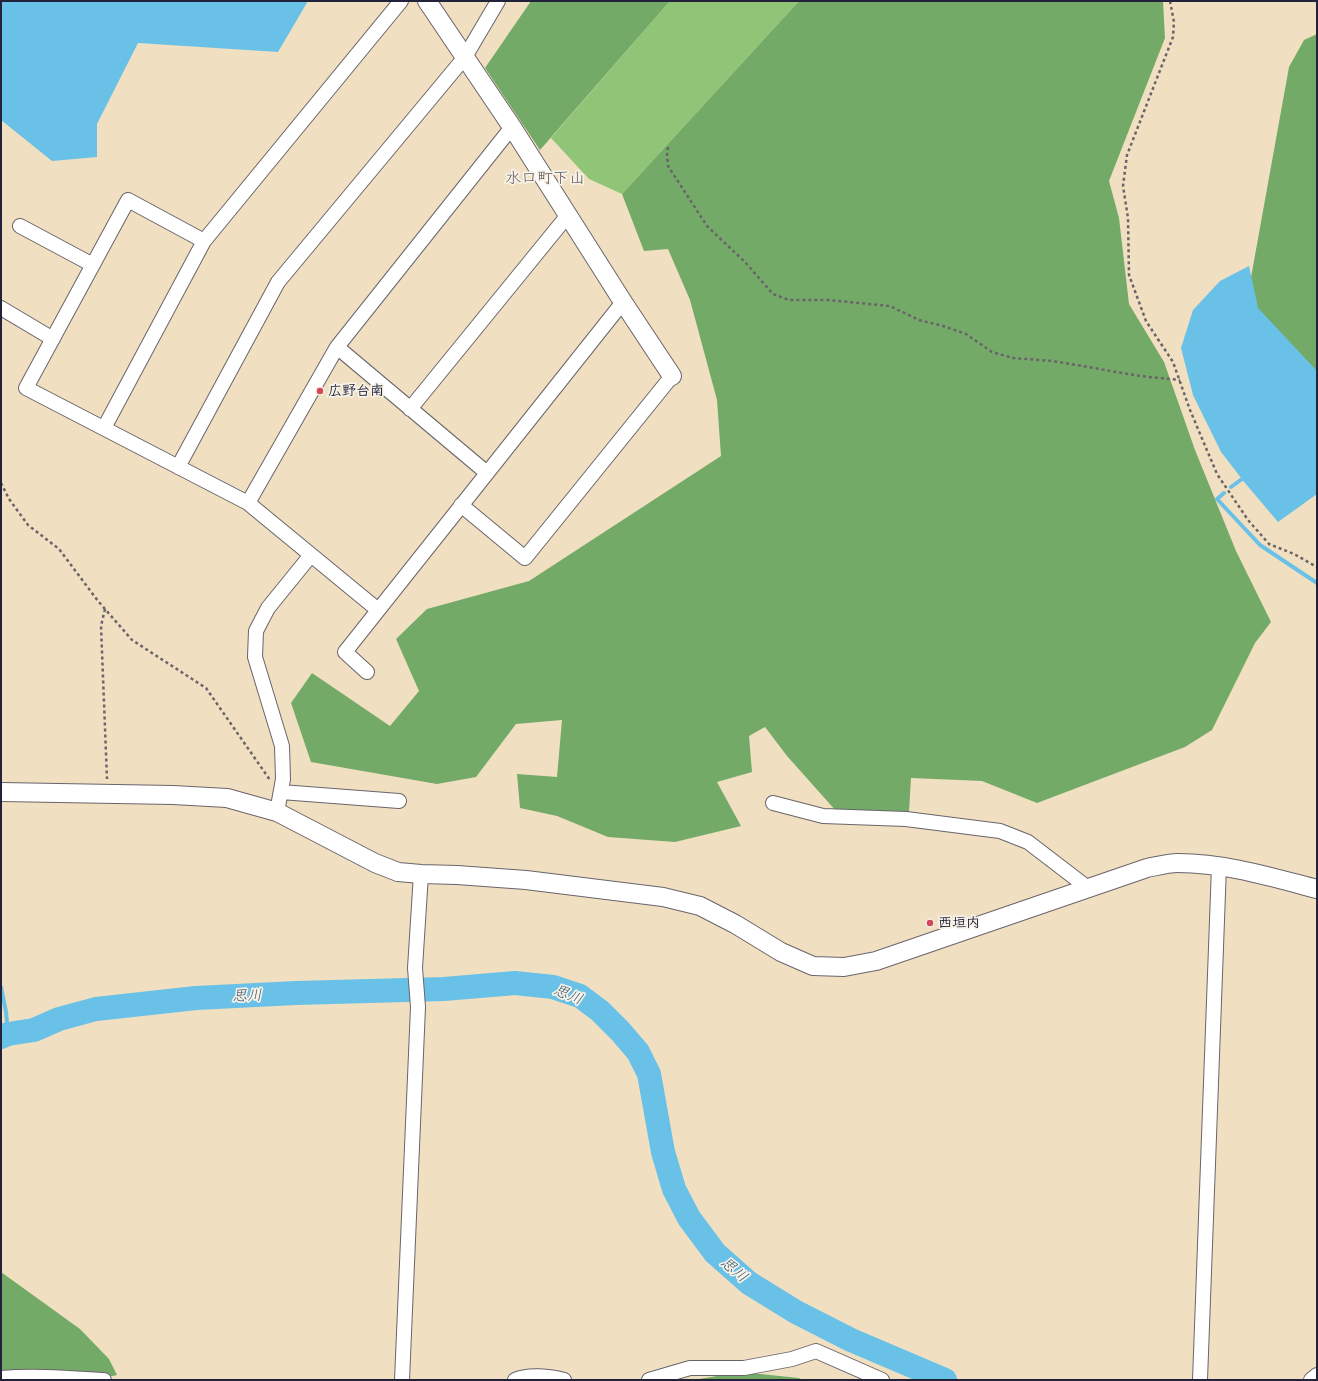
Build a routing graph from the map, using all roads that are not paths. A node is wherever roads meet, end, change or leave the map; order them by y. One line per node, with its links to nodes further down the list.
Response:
1 (401, 1): 8 (street)
2 (427, 1): 4 (street)
3 (498, 1): 4 (street)
4 (465, 57): 5 (street); 17 (street)
5 (512, 127): 6 (street); 13 (street)
6 (568, 215): 10 (street); 15 (street)
7 (20, 226): 9 (street)
8 (204, 241): 9 (street); 16 (street)
9 (93, 265): 12 (street)
10 (623, 302): 14 (street); 18 (street)
11 (1, 308): 12 (street)
12 (53, 339): 16 (street)
13 (337, 347): 15 (street); 19 (street)
14 (672, 376): 20 (street)
15 (410, 408): 18 (street)
16 (104, 428): 17 (street)
17 (178, 466): 19 (street)
18 (487, 473): 20 (street)
19 (248, 503): 21 (street)
20 (461, 505): 22 (street)
21 (311, 555): 22 (street); 25 (street)
22 (378, 610): 23 (street)
23 (367, 672)
24 (1, 792): 28 (street)
25 (281, 792): 26 (street); 28 (street)
26 (399, 801)
27 (773, 803): 31 (street)
28 (277, 812): 30 (street)
29 (1219, 866): 31 (street); 32 (street); 41 (street)
30 (421, 874): 31 (street); 36 (street)
31 (1088, 888)
32 (1317, 889)
33 (1317, 1375): 42 (street)
34 (1, 1378): 35 (street)
35 (104, 1380)
36 (402, 1380)
37 (516, 1380): 38 (street)
38 (564, 1380)
39 (649, 1380): 40 (street)
40 (882, 1380)
41 (1200, 1380)
42 (1311, 1380)

